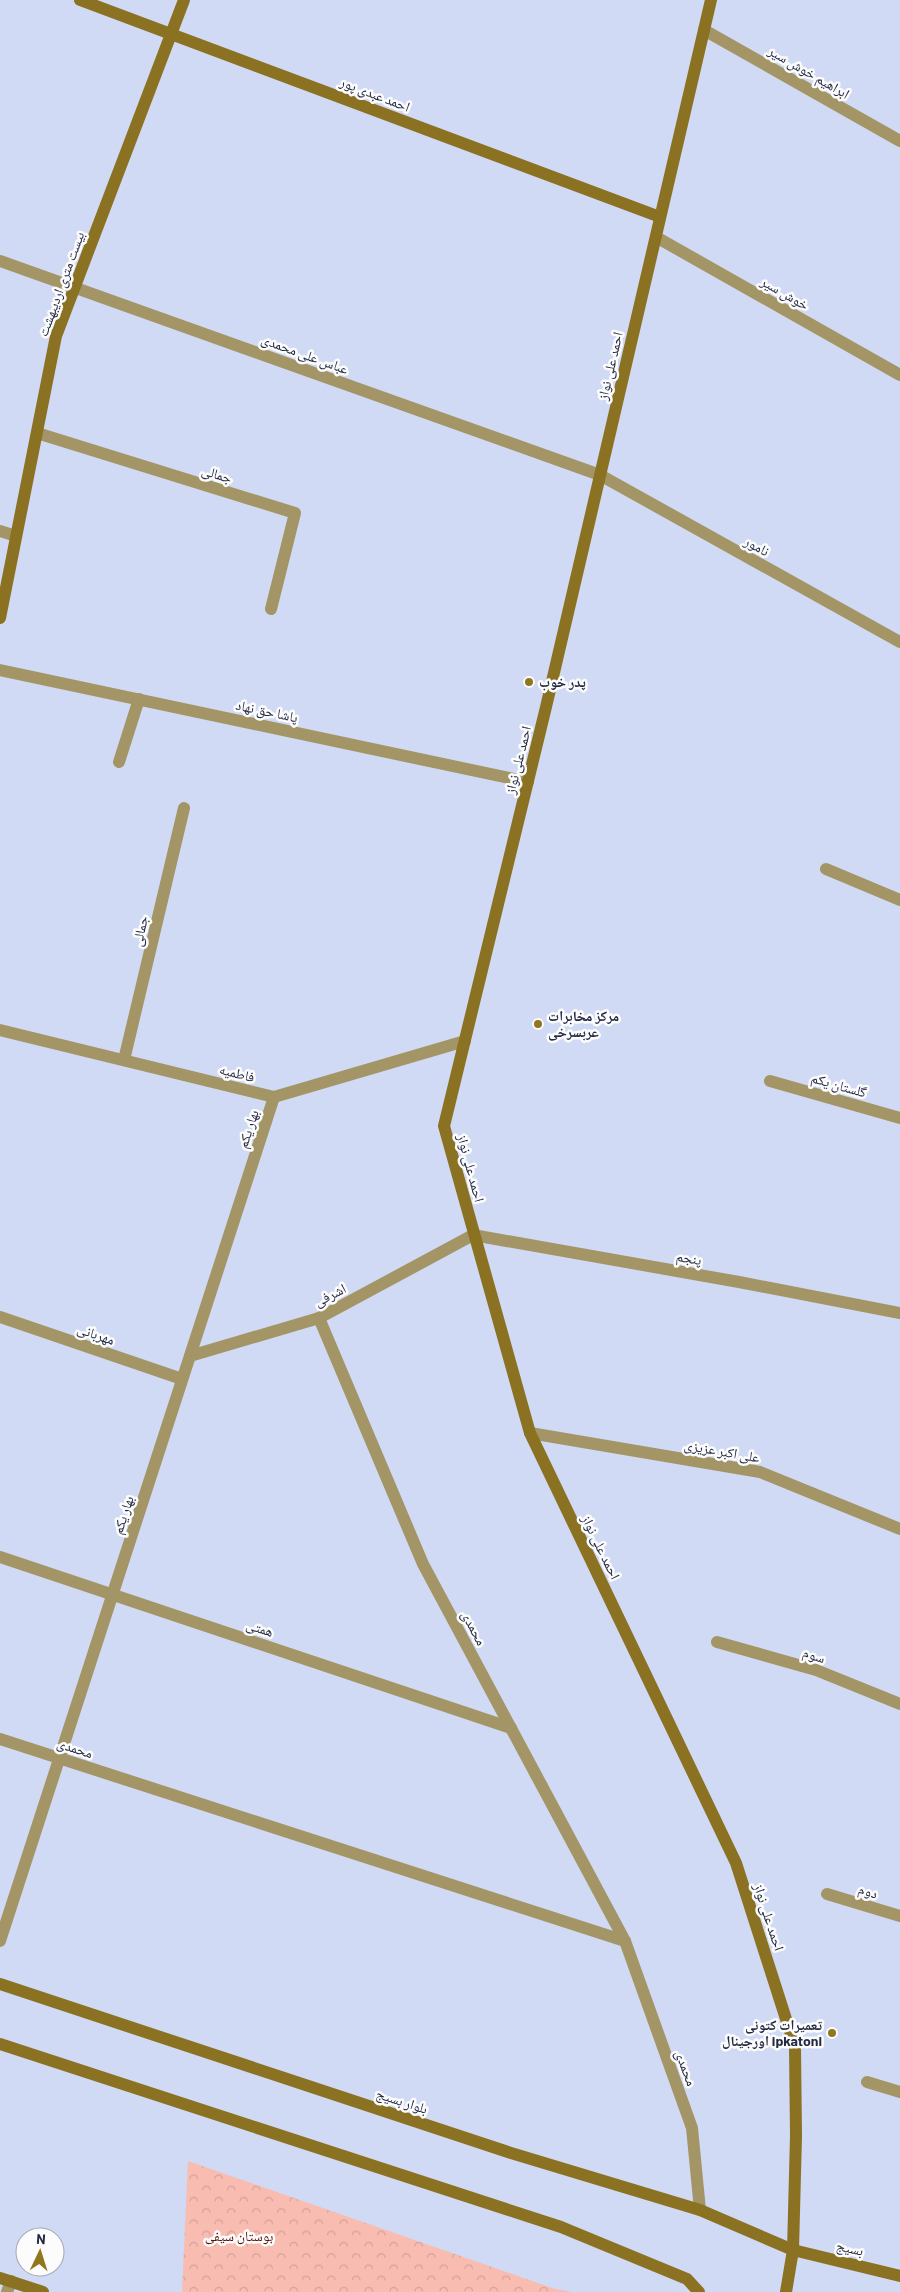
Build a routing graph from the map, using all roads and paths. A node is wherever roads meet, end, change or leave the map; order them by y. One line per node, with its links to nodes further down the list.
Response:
1 (80, 0): 5 (main road, احمد عبدی پور)
2 (184, 0): 5 (main road, بیست متری اردیبهشت)
3 (711, 0): 4 (main road, احمد علی نواز)
4 (704, 30): 6 (street, ابراهیم خوش سیر); 7 (main road, احمد علی نواز)
5 (173, 34): 7 (main road, احمد عبدی پور); 10 (main road, بیست متری اردیبهشت)
6 (900, 141)
7 (660, 217): 8 (main road, احمد علی نواز)
8 (656, 237): 11 (street, خوش سیر); 13 (main road, احمد علی نواز)
9 (0, 261): 10 (street, عباس علی محمدی)
10 (75, 288): 12 (main road, بیست متری اردیبهشت); 13 (street, عباس علی محمدی)
11 (900, 375)
12 (37, 433): 15 (main road, بیست متری اردیبهشت); 16 (street, جمالی)
13 (600, 475): 18 (street, نامور); 22 (main road, احمد علی نواز)
14 (0, 531): 15 (street)
15 (16, 536): 17 (main road, بیست متری اردیبهشت)
16 (271, 608)
17 (0, 618)
18 (900, 642)
19 (0, 670): 20 (street, پاشا حق نهاد)
20 (139, 699): 21 (street); 22 (street, پاشا حق نهاد)
21 (119, 762)
22 (528, 782): 27 (main road, احمد علی نواز)
23 (184, 808): 28 (street, جمالی)
24 (826, 869): 25 (street)
25 (900, 900)
26 (0, 1030): 28 (street, فاطمیه)
27 (465, 1041): 30 (street); 32 (main road, احمد علی نواز)
28 (124, 1060): 30 (street, فاطمیه)
29 (770, 1081): 31 (street, گلستان یکم)
30 (274, 1097): 36 (street, بهار یکم)
31 (900, 1118)
32 (473, 1235): 33 (street, پنجم); 35 (street, اشرفی); 38 (main road, احمد علی نواز)
33 (900, 1313)
34 (0, 1317): 37 (street, مهربانی)
35 (319, 1318): 36 (street, اشرفی); 44 (street, محمدی)
36 (190, 1356): 37 (street, بهار یکم)
37 (182, 1379): 41 (street, بهار یکم)
38 (530, 1434): 39 (street, علی اکبر عزیزی); 56 (main road, احمد علی نواز)
39 (900, 1529)
40 (0, 1557): 41 (street, همتی)
41 (113, 1595): 44 (street, همتی); 46 (street, بهار یکم)
42 (717, 1642): 43 (street, سوم)
43 (900, 1704)
44 (511, 1728): 50 (street, محمدی)
45 (0, 1739): 46 (street, محمدی)
46 (59, 1758): 49 (street, بهار یکم); 50 (street, محمدی)
47 (827, 1894): 48 (street, دوم)
48 (900, 1916)
49 (0, 1941)
50 (625, 1941): 55 (street, محمدی)
51 (0, 1984): 55 (main road, بلوار بسیج)
52 (0, 2044): 60 (main road)
53 (866, 2082): 54 (street)
54 (900, 2092)
55 (700, 2210): 56 (main road, بلوار بسیج)
56 (792, 2250): 57 (main road, بسیج); 61 (main road, احمد علی نواز)
57 (900, 2276)
58 (6, 2284): 59 (main road)
59 (43, 2292)
60 (699, 2292)
61 (786, 2292)

